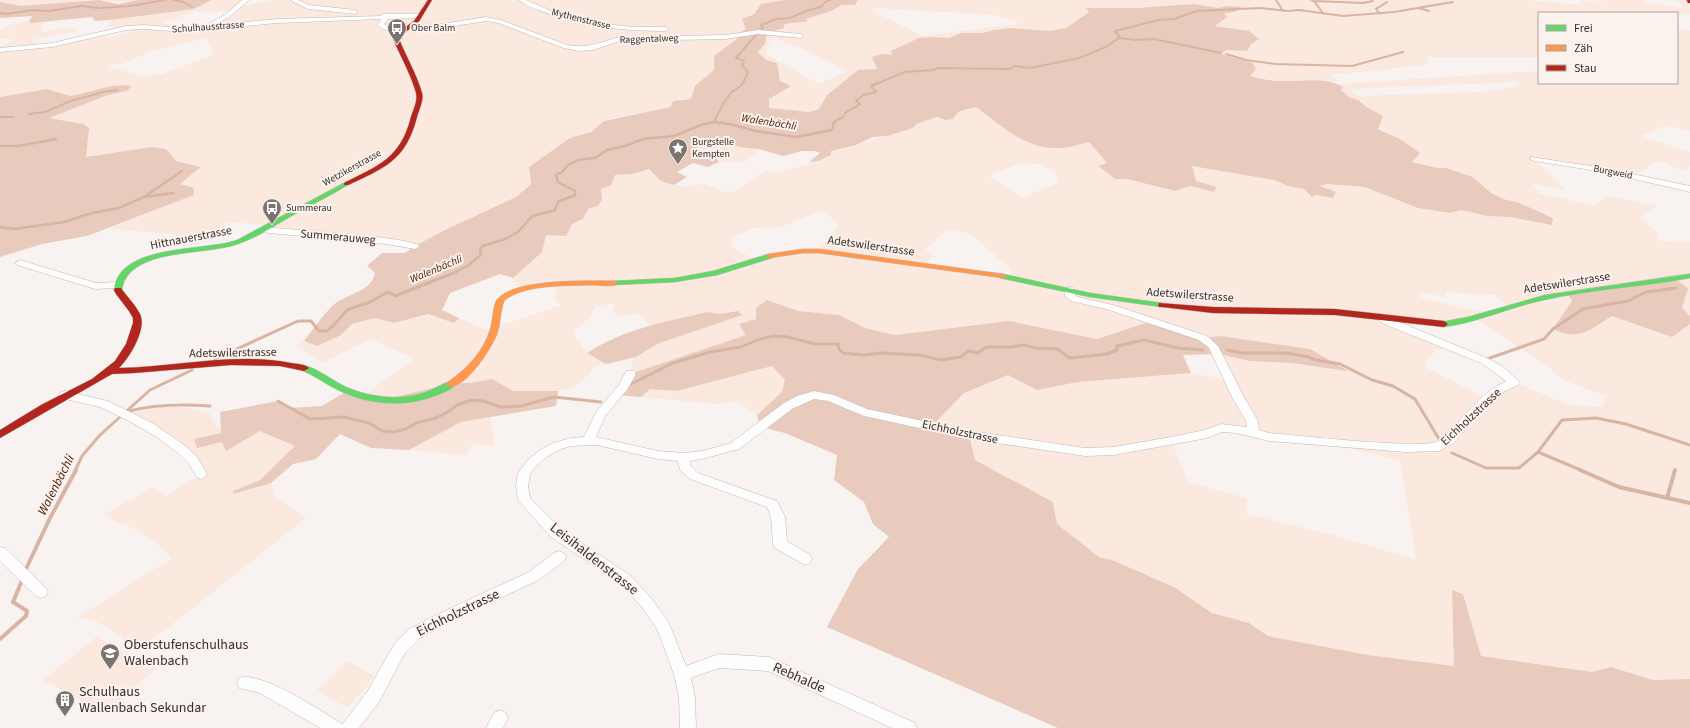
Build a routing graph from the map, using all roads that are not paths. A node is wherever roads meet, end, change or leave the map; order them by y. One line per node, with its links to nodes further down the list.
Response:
1 (246, 0): 7 (street)
2 (293, 0): 6 (street)
3 (430, 0): 5 (street)
4 (522, 0): 9 (street, Mythenstrasse)
5 (419, 16): 6 (street, Schulhausstrasse); 8 (street)
6 (386, 17): 7 (street, Schulhausstrasse); 8 (street, Raggentalweg)
7 (209, 27): 11 (street, Schulhausstrasse)
8 (405, 29): 10 (street, Raggentalweg); 14 (street, Wetzikerstrasse)
9 (666, 29)
10 (801, 36)
11 (0, 50)
12 (1534, 160): 13 (street, Burgweid)
13 (1690, 189)
14 (307, 205): 15 (street, Hittnauerstrasse)
15 (262, 230): 16 (street, Summerauweg); 19 (street, Hittnauerstrasse)
16 (415, 246)
17 (20, 263): 19 (street)
18 (1690, 276): 21 (street, Adetswilerstrasse)
19 (118, 285): 22 (street)
20 (1069, 290): 21 (street, Adetswilerstrasse); 22 (street, Adetswilerstrasse); 25 (street)
21 (1380, 317): 25 (street, Eichholzstrasse)
22 (110, 370): 24 (street)
23 (630, 374): 27 (street)
24 (65, 395): 26 (street); 29 (street)
25 (1253, 433): 28 (street, Eichholzstrasse)
26 (0, 435)
27 (588, 441): 28 (street, Leisihaldenstrasse); 34 (street, Leisihaldenstrasse)
28 (684, 457): 32 (street)
29 (201, 474)
30 (0, 552): 33 (street)
31 (559, 556): 37 (street, Eichholzstrasse)
32 (805, 559)
33 (42, 592)
34 (682, 674): 38 (street, Leisihaldenstrasse); 39 (street, Rebhalde)
35 (245, 683): 36 (street)
36 (335, 728)
37 (349, 728)
38 (688, 728)
39 (910, 728)

